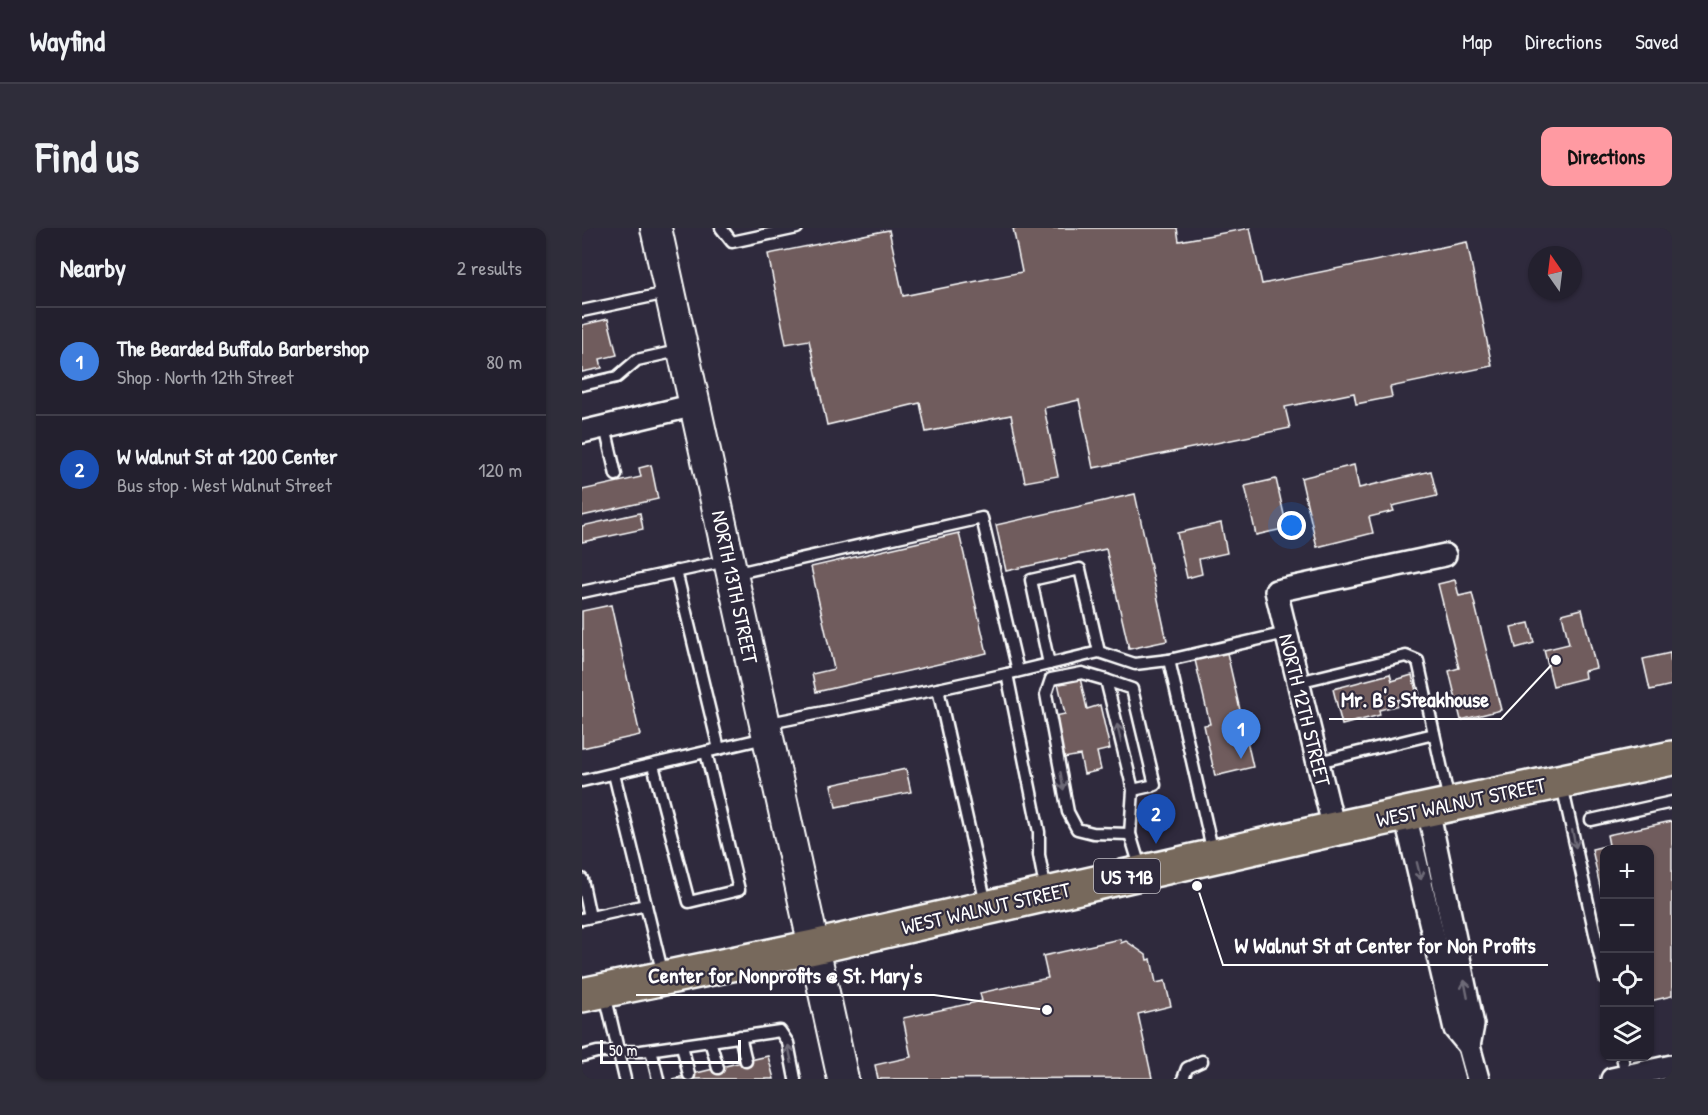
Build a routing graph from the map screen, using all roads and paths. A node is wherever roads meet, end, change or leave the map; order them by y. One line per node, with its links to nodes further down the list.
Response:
1 (658, 228): 4 (main road, NORTH 13TH STREET)
2 (721, 228): 3 (lane)
3 (797, 228)
4 (670, 292): 5 (lane); 6 (main road, NORTH 13TH STREET)
5 (582, 311)
6 (682, 350): 7 (lane); 8 (main road, NORTH 13TH STREET)
7 (582, 385)
8 (695, 405): 9 (street); 13 (main road, NORTH 13TH STREET)
9 (605, 427): 10 (street); 11 (lane)
10 (582, 432)
11 (616, 475)
12 (1445, 555): 16 (street, NORTH 12TH STREET)
13 (731, 567): 14 (lane); 20 (lane); 24 (main road, NORTH 13TH STREET)
14 (676, 571): 15 (lane); 26 (lane)
15 (582, 592)
16 (1286, 633): 18 (lane); 22 (street, NORTH 12TH STREET)
17 (1099, 652): 18 (lane); 19 (lane); 19 (lane)
18 (1169, 660): 40 (lane)
19 (1049, 664): 20 (lane)
20 (1012, 672): 23 (lane); 43 (lane)
21 (1106, 680): 34 (lane, one-way to 21); 34 (lane); 39 (lane, one-way to 39)
22 (1298, 682): 25 (lane); 29 (street, NORTH 12TH STREET)
23 (938, 689): 24 (lane); 45 (lane)
24 (766, 730): 26 (lane); 47 (main road, NORTH 13TH STREET)
25 (1434, 734): 29 (lane); 36 (lane)
26 (719, 749): 27 (lane)
27 (706, 752): 30 (lane); 30 (lane)
28 (1672, 758): 33 (main road, WEST WALNUT STREET / US 71B)
29 (1318, 762): 38 (street, NORTH 12TH STREET)
30 (653, 765): 31 (lane)
31 (614, 774): 32 (lane); 44 (lane)
32 (582, 781)
33 (1561, 782): 36 (main road, WEST WALNUT STREET / US 71B); 48 (lane, one-way to 48)
34 (1133, 790): 39 (lane)
35 (1672, 802): 37 (lane)
36 (1428, 809): 38 (main road, WEST WALNUT STREET / US 71B); 68 (street)
37 (1591, 820)
38 (1334, 829): 40 (main road, WEST WALNUT STREET / US 71B)
39 (1130, 834): 41 (lane)
40 (1213, 856): 41 (main road, WEST WALNUT STREET / US 71B)
41 (1142, 873): 43 (main road, WEST WALNUT STREET / US 71B)
42 (582, 879): 46 (lane)
43 (1047, 894): 45 (main road, WEST WALNUT STREET / US 71B)
44 (646, 905): 46 (lane); 49 (lane)
45 (987, 908): 47 (main road, WEST WALNUT STREET / US 71B)
46 (586, 918)
47 (814, 947): 49 (main road, WEST WALNUT STREET / US 71B); 66 (main road, NORTH 13TH STREET)
48 (1600, 957)
49 (663, 978): 50 (main road, WEST WALNUT STREET / US 71B)
50 (593, 993): 55 (lane)
51 (740, 1036): 52 (lane); 57 (lane); 65 (lane, one-way to 51)
52 (710, 1041): 53 (lane); 60 (lane)
53 (682, 1045): 54 (lane); 62 (lane)
54 (651, 1050): 55 (lane); 64 (lane)
55 (619, 1052): 56 (lane); 63 (lane)
56 (582, 1056)
57 (746, 1061)
58 (1202, 1061): 67 (lane)
59 (1672, 1066): 61 (street)
60 (717, 1068)
61 (1620, 1070)
62 (689, 1075)
63 (625, 1079)
64 (658, 1079)
65 (795, 1079)
66 (843, 1079)
67 (1183, 1079)
68 (1478, 1079)

